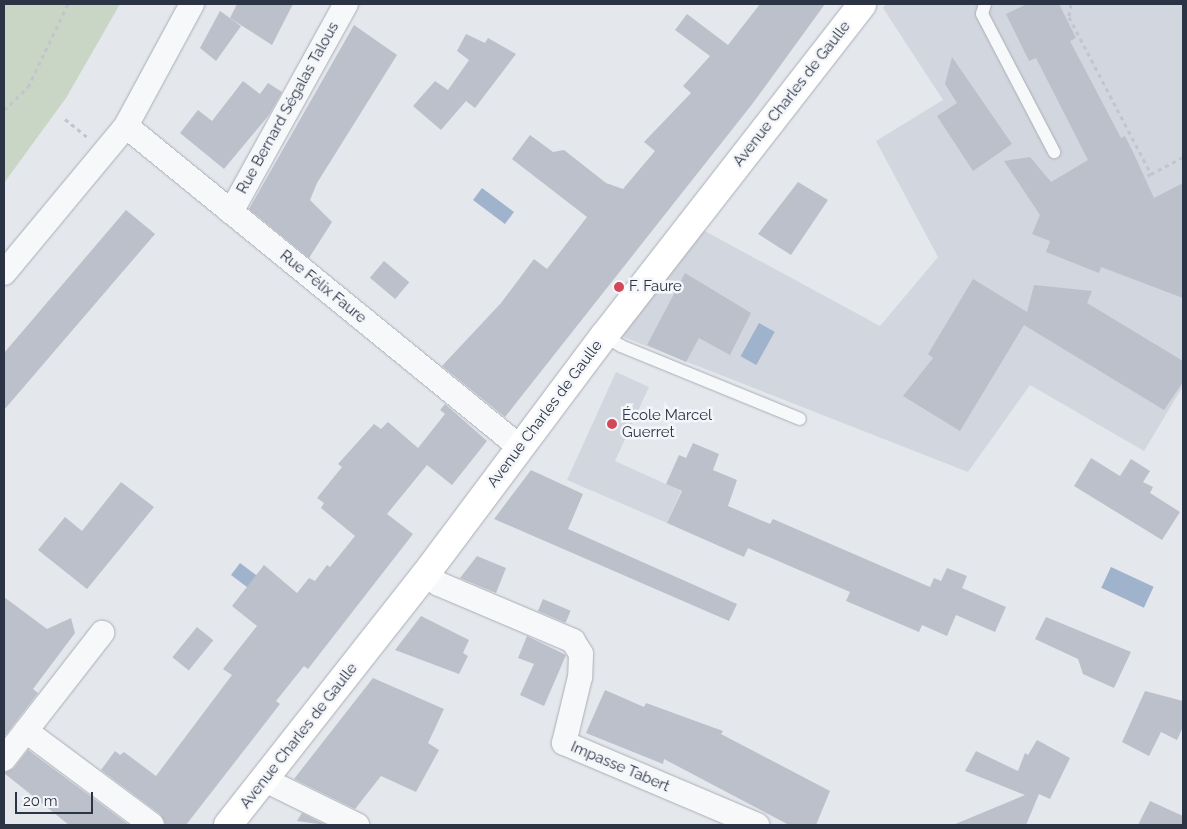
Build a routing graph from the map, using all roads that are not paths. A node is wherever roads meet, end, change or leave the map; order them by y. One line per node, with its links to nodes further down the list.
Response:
1 (192, 4): 5 (street)
2 (346, 4): 7 (street, Rue Bernard Ségalas Talous)
3 (862, 4): 9 (street, Avenue Charles de Gaulle)
4 (985, 4): 6 (lane)
5 (126, 126): 7 (street, Rue Félix Faure); 8 (street)
6 (1054, 152)
7 (231, 212): 11 (street, Rue Félix Faure)
8 (4, 273)
9 (604, 336): 10 (lane); 11 (street, Avenue Charles de Gaulle)
10 (800, 420)
11 (521, 448): 12 (street, Avenue Charles de Gaulle)
12 (425, 575): 16 (street, Avenue Charles de Gaulle); 20 (street, Impasse Tabert)
13 (102, 633): 14 (street)
14 (30, 734): 15 (street); 17 (street)
15 (4, 759)
16 (263, 779): 18 (street, Avenue Charles de Gaulle); 19 (street)
17 (152, 825)
18 (228, 825)
19 (358, 825)
20 (757, 825)

